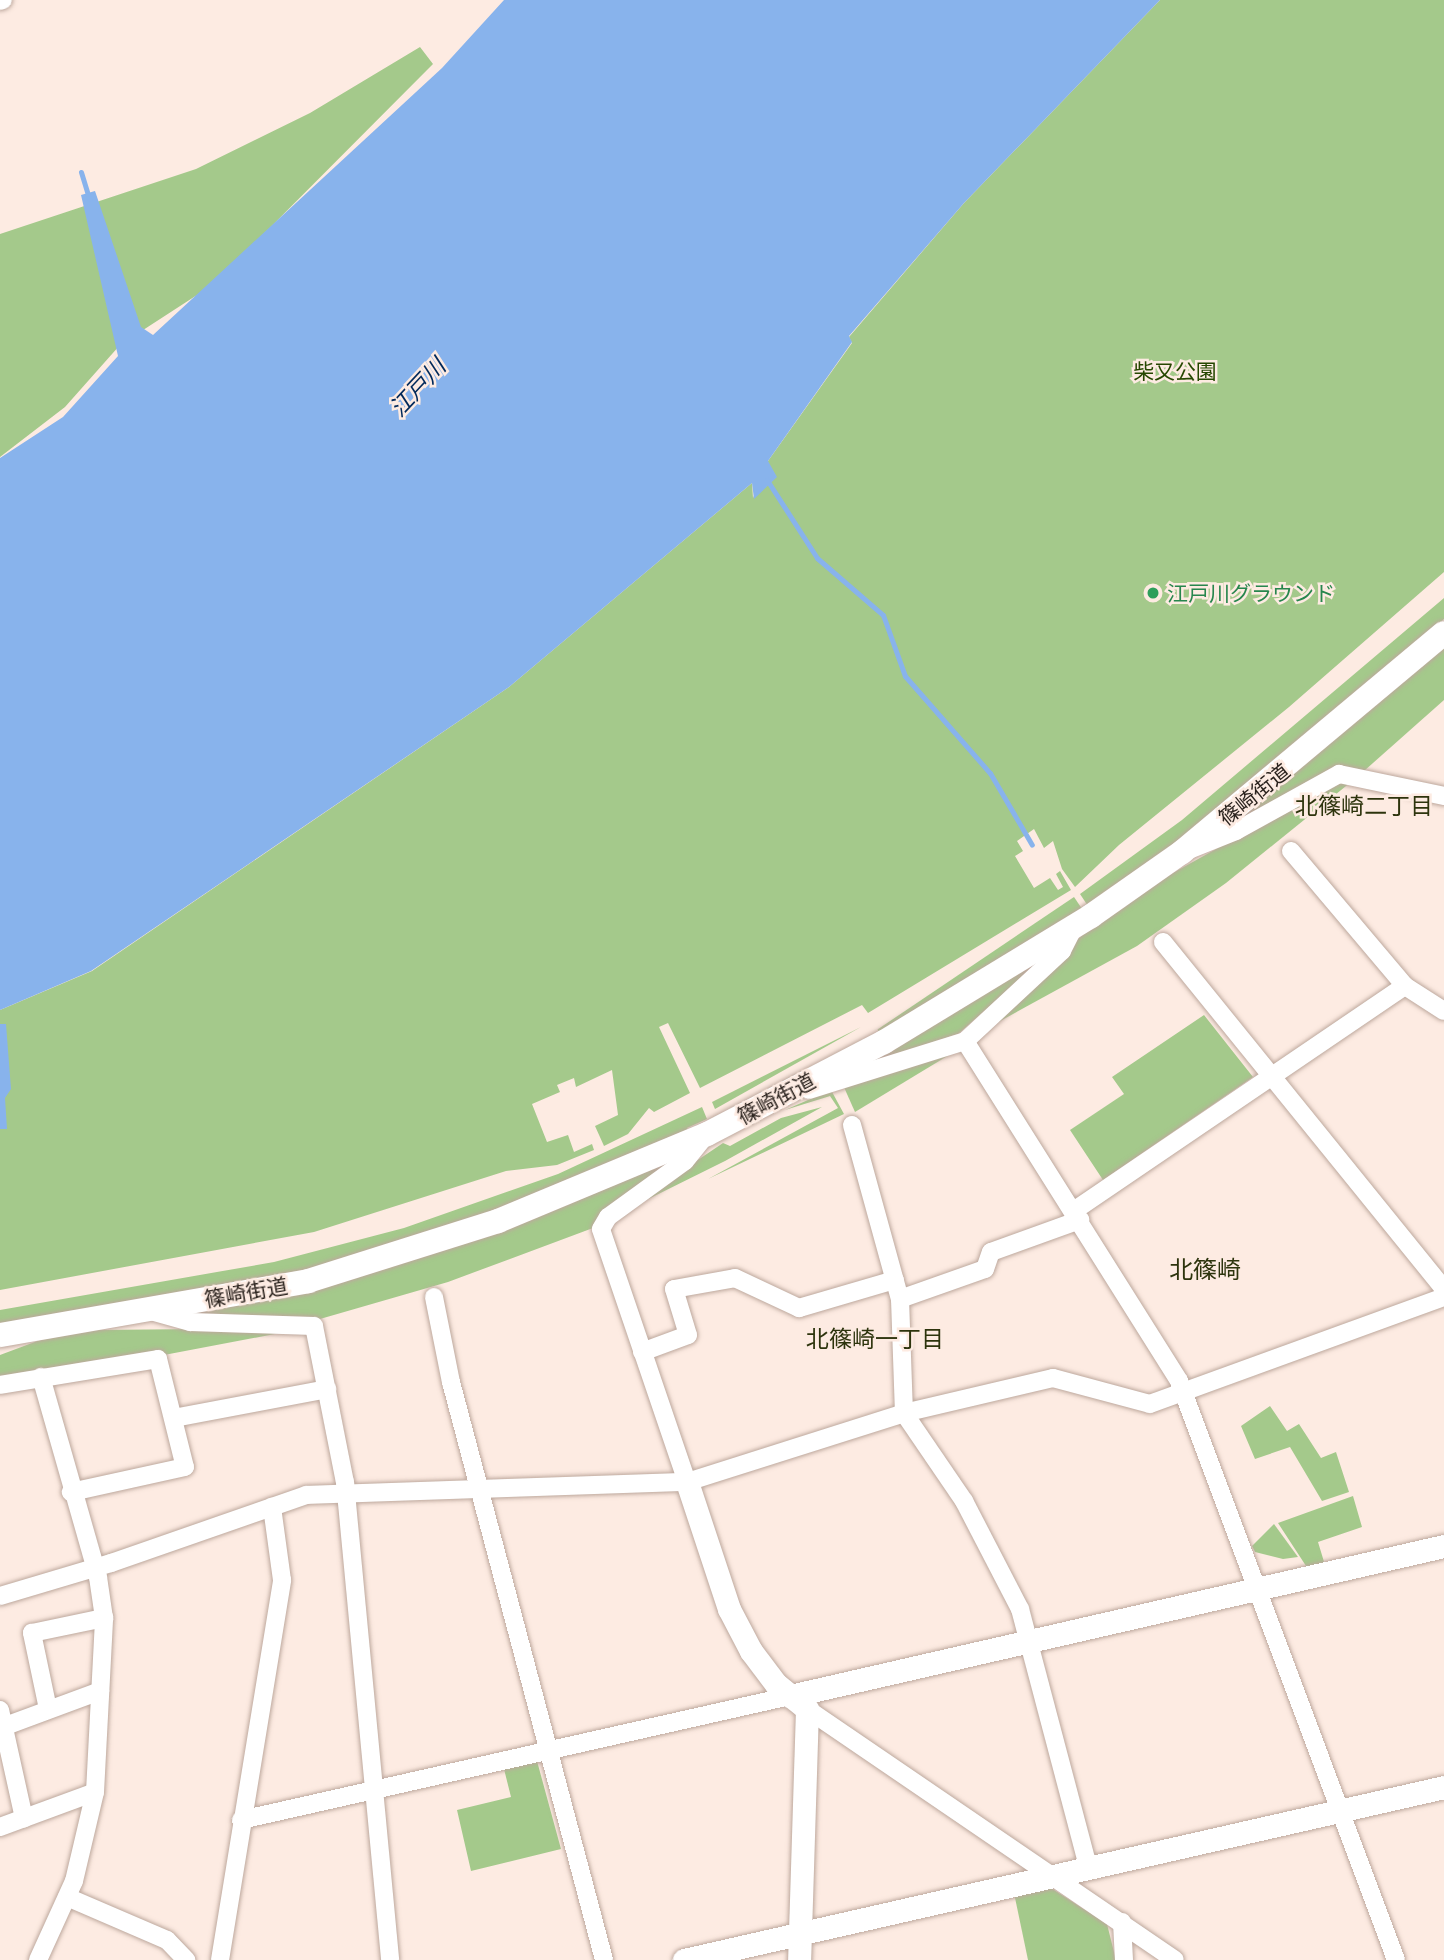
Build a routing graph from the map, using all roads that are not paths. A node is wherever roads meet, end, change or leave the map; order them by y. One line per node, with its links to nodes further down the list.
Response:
1 (1444, 633): 4 (main road, 篠崎街道)
2 (1444, 796): 4 (street)
3 (1292, 851): 7 (street)
4 (1182, 852): 5 (main road, 篠崎街道)
5 (1074, 927): 9 (street); 11 (main road, 篠崎街道)
6 (1163, 942): 10 (street)
7 (1405, 986): 8 (street); 10 (street)
8 (1444, 1011)
9 (965, 1041): 11 (street); 14 (street)
10 (1271, 1076): 14 (street); 16 (street)
11 (796, 1088): 13 (main road, 篠崎街道)
12 (852, 1125): 15 (street)
13 (707, 1134): 19 (main road, 篠崎街道); 23 (street)
14 (1078, 1215): 18 (street); 27 (street)
15 (895, 1280): 18 (street); 23 (street)
16 (1443, 1285): 27 (street)
17 (434, 1297): 31 (street)
18 (900, 1299): 28 (street)
19 (146, 1310): 20 (main road, 篠崎街道); 26 (street)
20 (30, 1329): 21 (main road, 篠崎街道); 22 (street)
21 (0, 1335)
22 (0, 1348)
23 (642, 1352): 30 (street)
24 (41, 1377): 25 (street); 29 (street); 32 (street)
25 (0, 1385)
26 (327, 1389): 29 (street); 33 (street)
27 (1184, 1395): 28 (street); 37 (street)
28 (904, 1413): 30 (street); 40 (street)
29 (174, 1418): 32 (street)
30 (687, 1482): 31 (street); 42 (street)
31 (482, 1489): 33 (street); 45 (street)
32 (71, 1492): 36 (street)
33 (346, 1493): 34 (street); 47 (street)
34 (272, 1507): 36 (street); 51 (street)
35 (1444, 1546): 37 (street)
36 (94, 1567): 38 (street); 39 (street)
37 (1256, 1589): 40 (street); 49 (street)
38 (0, 1595)
39 (104, 1618): 41 (street); 43 (street)
40 (1027, 1642): 42 (street); 53 (street)
41 (100, 1691): 43 (street); 48 (street)
42 (798, 1703): 45 (street); 54 (street); 57 (street)
43 (48, 1709): 44 (street)
44 (1, 1721): 50 (street)
45 (550, 1750): 47 (street); 62 (street)
46 (1444, 1787): 49 (street)
47 (374, 1790): 51 (street); 61 (street)
48 (94, 1792): 50 (street); 55 (street)
49 (1339, 1809): 53 (street); 67 (street)
50 (24, 1818): 52 (street)
51 (241, 1820): 60 (street)
52 (0, 1827)
53 (1088, 1867): 54 (street)
54 (1053, 1874): 56 (street); 57 (street)
55 (67, 1897): 58 (street); 59 (street)
56 (1122, 1922): 65 (street); 66 (street)
57 (798, 1935): 63 (street); 64 (street)
58 (38, 1960)
59 (186, 1960)
60 (220, 1960)
61 (390, 1960)
62 (604, 1960)
63 (684, 1960)
64 (799, 1960)
65 (1124, 1960)
66 (1175, 1960)
67 (1396, 1960)

